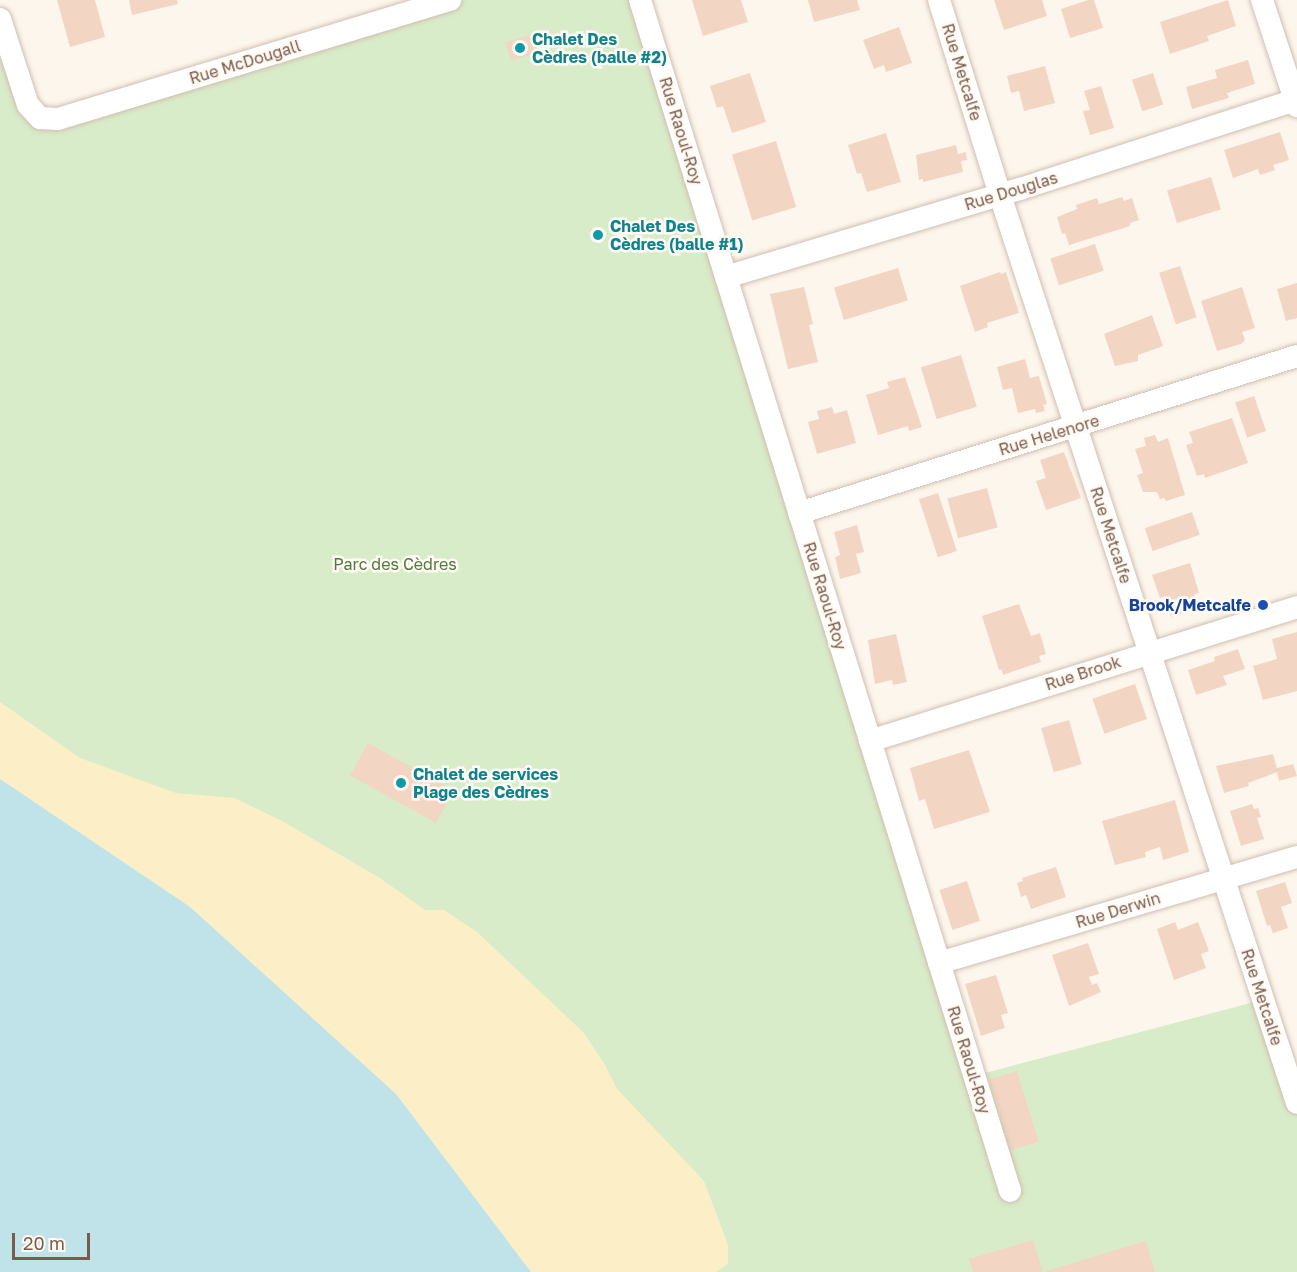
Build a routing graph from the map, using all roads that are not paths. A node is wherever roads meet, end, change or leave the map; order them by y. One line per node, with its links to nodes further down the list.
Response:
1 (450, 0): 5 (street, Rue McDougall)
2 (640, 0): 8 (street, Rue Raoul-Roy)
3 (939, 0): 7 (street, Rue Metcalfe)
4 (1262, 0): 6 (street)
5 (0, 19)
6 (1296, 103): 7 (street, Rue Douglas)
7 (1000, 195): 8 (street, Rue Douglas); 10 (street, Rue Metcalfe)
8 (726, 277): 11 (street, Rue Raoul-Roy)
9 (1297, 356): 10 (street, Rue Helenore)
10 (1076, 427): 11 (street, Rue Helenore); 13 (street, Rue Metcalfe)
11 (800, 513): 14 (street, Rue Raoul-Roy)
12 (1297, 607): 13 (street, Rue Brook)
13 (1149, 652): 14 (street, Rue Brook); 16 (street, Rue Metcalfe)
14 (870, 741): 17 (street, Rue Raoul-Roy)
15 (1297, 857): 16 (street, Rue Derwin)
16 (1224, 879): 17 (street, Rue Derwin); 18 (street, Rue Metcalfe)
17 (939, 963): 19 (street, Rue Raoul-Roy)
18 (1297, 1103)
19 (1010, 1191)

